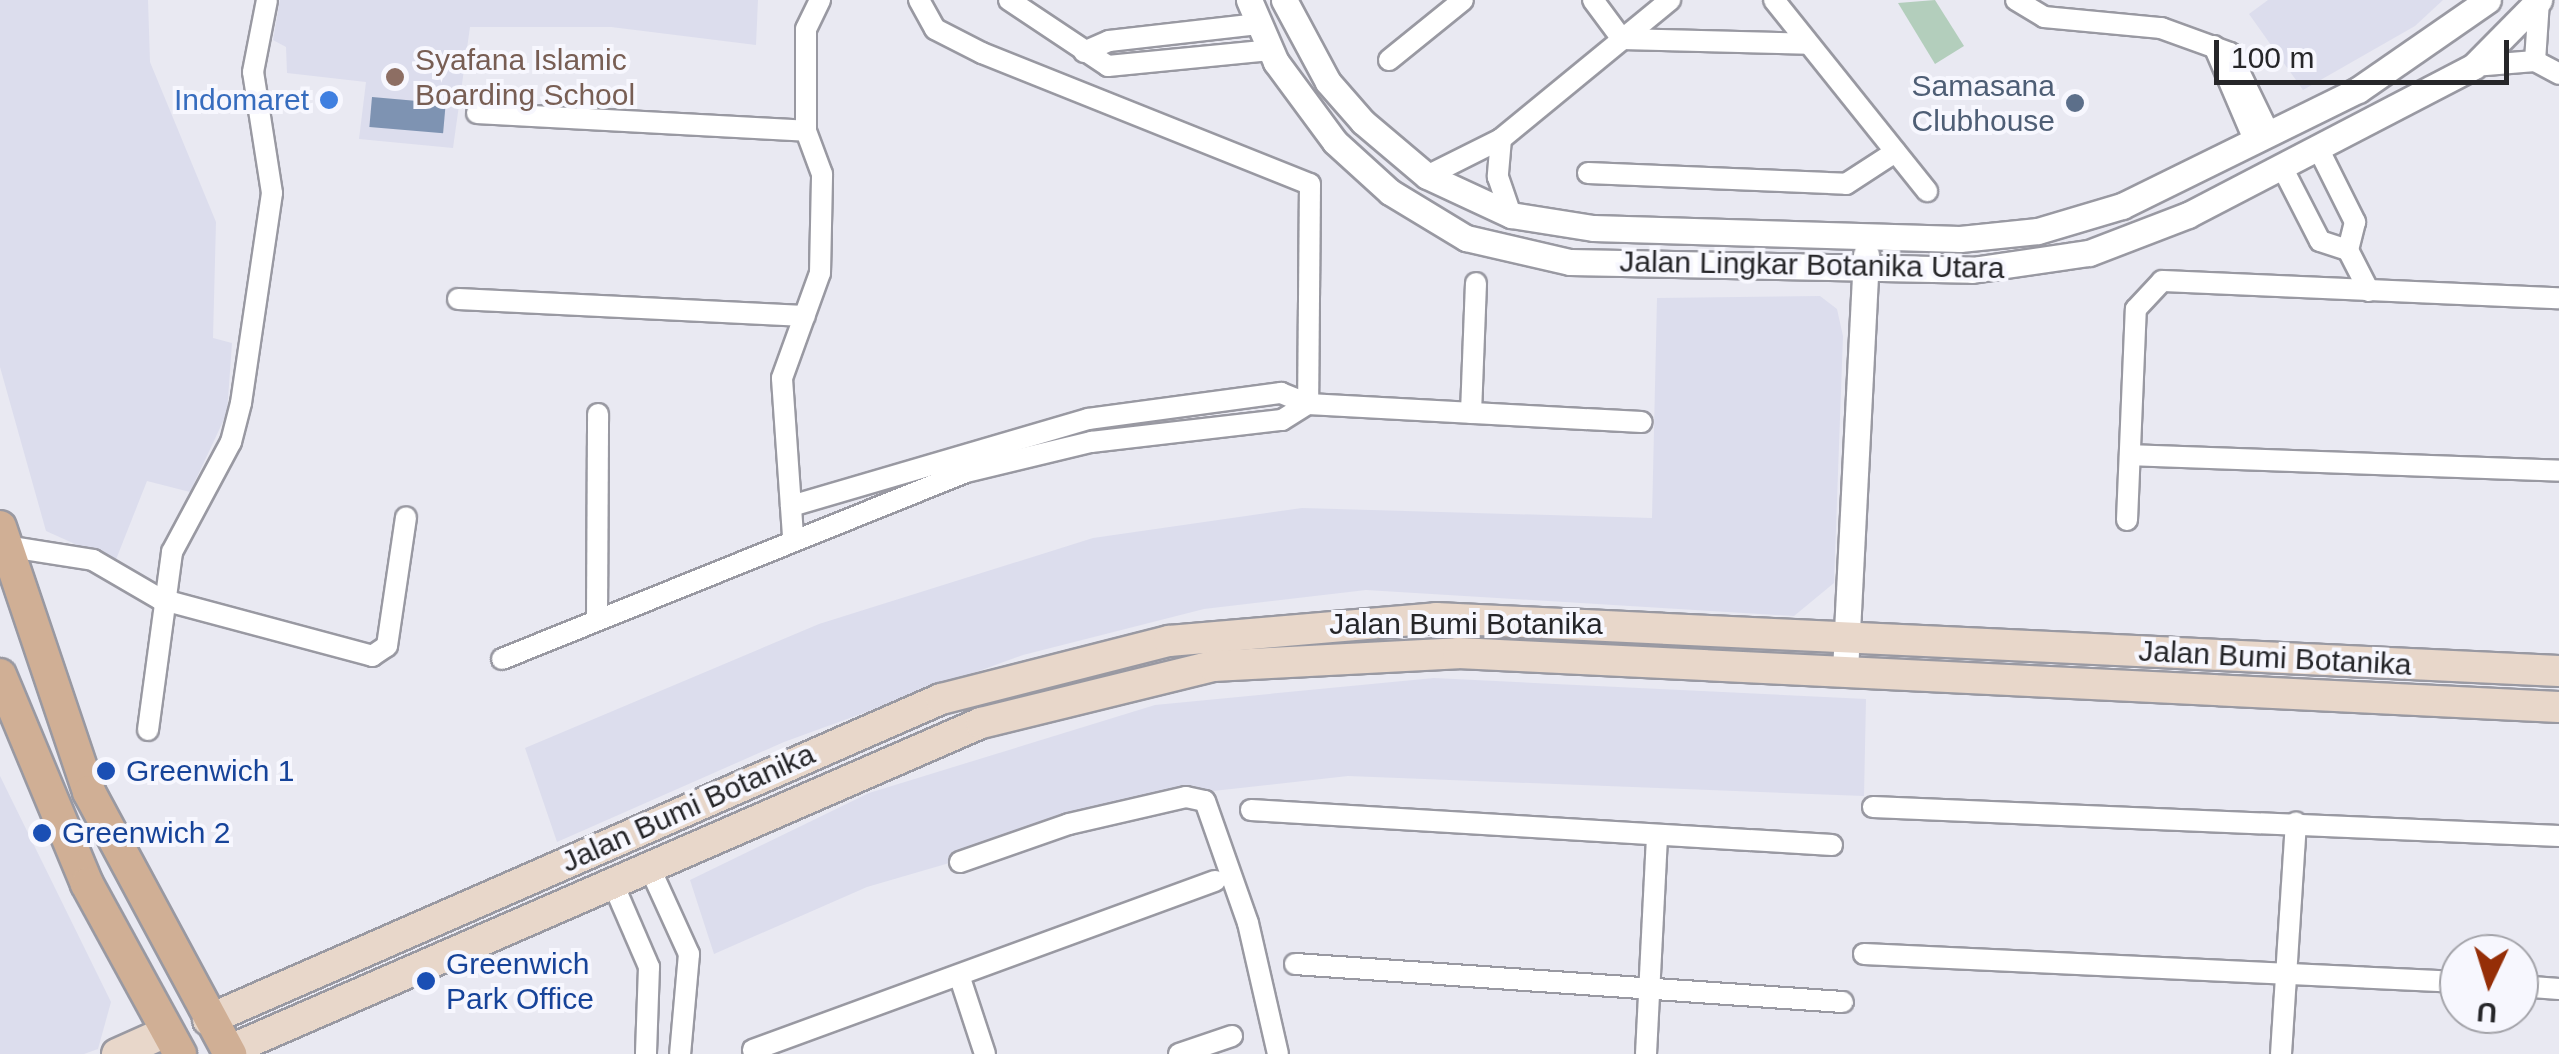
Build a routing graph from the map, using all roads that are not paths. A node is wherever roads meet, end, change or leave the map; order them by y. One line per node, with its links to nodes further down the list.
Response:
1 (267, 0): 52 (street)
2 (820, 0): 23 (street)
3 (920, 0): 41 (street)
4 (1009, 0): 17 (street)
5 (1284, 0): 30 (street, Jalan Lingkar Botanika Utara)
6 (1463, 0): 18 (street)
7 (1593, 0): 14 (street)
8 (1670, 0): 14 (street)
9 (1774, 0): 15 (street)
10 (2016, 0): 24 (street)
11 (2488, 0): 24 (street, Jalan Lingkar Botanika Utara)
12 (2539, 0): 19 (street); 20 (street, Jalan Lingkar Botanika Utara)
13 (1254, 12): 16 (street, Jalan Lingkar Botanika Utara); 17 (street)
14 (1622, 39): 15 (street); 25 (street)
15 (1808, 44): 27 (street)
16 (1270, 50): 17 (street); 35 (street, Jalan Lingkar Botanika Utara)
17 (1084, 52)
18 (1390, 60)
19 (2535, 61): 20 (street); 21 (street)
20 (2474, 66): 26 (street, Jalan Lingkar Botanika Utara)
21 (2559, 74)
22 (477, 113): 23 (street)
23 (806, 131): 40 (street)
24 (2263, 138): 33 (street, Jalan Lingkar Botanika Utara)
25 (1500, 139): 30 (street); 32 (street)
26 (2318, 148): 28 (street, Jalan Lingkar Botanika Utara); 34 (street)
27 (1895, 152): 29 (street); 31 (street)
28 (2282, 168): 34 (street); 35 (street, Jalan Lingkar Botanika Utara)
29 (1588, 173)
30 (1427, 176): 32 (street, Jalan Lingkar Botanika Utara)
31 (1926, 191)
32 (1511, 215): 33 (street, Jalan Lingkar Botanika Utara)
33 (1867, 236): 35 (street)
34 (2348, 250): 37 (street)
35 (1865, 269): 54 (street)
36 (1476, 283): 42 (street)
37 (2369, 291): 38 (street); 45 (street)
38 (2559, 298)
39 (458, 299): 40 (street)
40 (805, 316): 47 (street)
41 (1308, 404): 42 (street); 47 (street); 51 (street)
42 (1471, 413): 44 (street)
43 (598, 414): 53 (street)
44 (1642, 422)
45 (2130, 455): 46 (street); 49 (street)
46 (2559, 471)
47 (791, 506): 51 (street)
48 (406, 517): 52 (street)
49 (2127, 520)
50 (3, 536): 52 (street); 82 (main road)
51 (793, 536): 53 (street)
52 (160, 599): 64 (street)
53 (596, 619): 55 (street)
54 (1847, 636): 56 (main road, Jalan Bumi Botanika); 57 (street); 60 (main road, Jalan Bumi Botanika)
55 (502, 659)
56 (2477, 668): 58 (main road, Jalan Bumi Botanika); 61 (main road)
57 (1845, 670): 61 (main road, Jalan Bumi Botanika); 63 (main road, Jalan Bumi Botanika)
58 (2559, 670)
59 (0, 675): 84 (main road)
60 (1013, 676): 63 (main road); 82 (main road, Jalan Bumi Botanika)
61 (2478, 704): 62 (main road, Jalan Bumi Botanika)
62 (2559, 707)
63 (1024, 710): 72 (main road, Jalan Bumi Botanika)
64 (148, 730)
65 (1874, 806): 67 (street)
66 (1250, 810): 69 (street)
67 (2296, 822): 68 (street); 77 (street)
68 (2559, 836)
69 (1657, 838): 70 (street); 80 (street)
70 (1832, 844)
71 (960, 862): 92 (street)
72 (648, 864): 73 (main road, Jalan Bumi Botanika); 89 (street)
73 (611, 879): 86 (main road, Jalan Bumi Botanika); 88 (street)
74 (1215, 881): 78 (street)
75 (1864, 954): 77 (street)
76 (1295, 964): 80 (street)
77 (2285, 970): 79 (street); 94 (street)
78 (960, 978): 85 (street); 90 (street)
79 (2439, 981)
80 (1650, 989): 81 (street); 93 (street)
81 (1843, 1002)
82 (208, 1020): 86 (main road)
83 (1232, 1036): 91 (street)
84 (173, 1043): 87 (main road)
85 (754, 1050)
86 (229, 1053)
87 (116, 1054)
88 (646, 1054)
89 (680, 1054)
90 (986, 1054)
91 (1179, 1054)
92 (1278, 1054)
93 (1646, 1054)
94 (2282, 1054)

